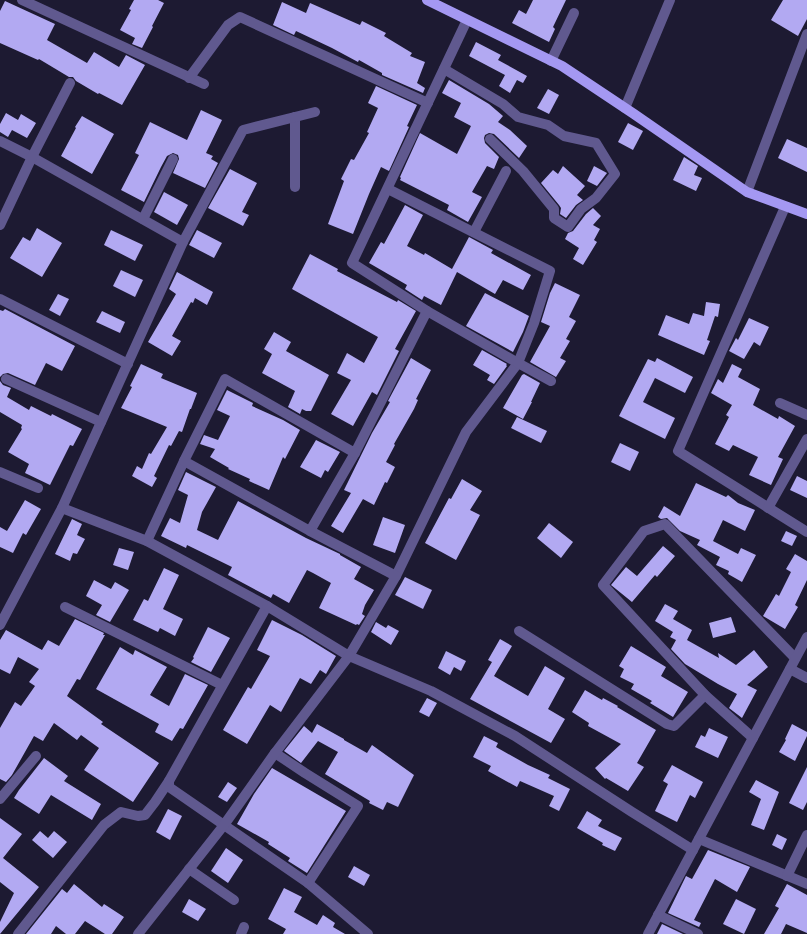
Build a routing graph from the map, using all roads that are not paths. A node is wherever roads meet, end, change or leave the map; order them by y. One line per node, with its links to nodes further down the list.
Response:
1 (22, 0): 9 (street)
2 (427, 0): 5 (main road)
3 (670, 0): 13 (street)
4 (574, 12): 7 (street)
5 (467, 20): 7 (main road); 8 (street)
6 (807, 34): 23 (street)
7 (551, 61): 13 (main road)
8 (444, 69): 12 (street); 16 (street)
9 (189, 78): 11 (street); 12 (street)
10 (70, 84): 18 (street)
11 (204, 84)
12 (428, 103): 22 (street)
13 (625, 108): 23 (main road)
14 (315, 112): 15 (street)
15 (295, 117): 21 (street); 29 (street)
16 (490, 139)
17 (0, 141): 18 (street)
18 (32, 156): 26 (street); 27 (street)
19 (173, 159): 26 (street)
20 (506, 171): 28 (street)
21 (295, 187)
22 (388, 189): 28 (street); 31 (street)
23 (747, 192): 24 (main road)
24 (785, 207): 25 (main road); 45 (street)
25 (807, 214)
26 (143, 219): 29 (street)
27 (0, 226)
28 (474, 232): 32 (street)
29 (183, 242): 33 (street)
30 (0, 299): 33 (street)
31 (427, 311): 32 (street); 40 (street)
32 (518, 363): 35 (street); 49 (street)
33 (128, 364): 38 (street)
34 (6, 379): 38 (street)
35 (551, 381)
36 (780, 403): 37 (street)
37 (807, 415)
38 (101, 422): 44 (street)
39 (807, 439): 45 (street)
40 (355, 453): 41 (street); 46 (street)
41 (184, 461): 46 (street); 48 (street)
42 (0, 472): 43 (street)
43 (38, 488)
44 (62, 508): 48 (street); 52 (street)
45 (768, 508): 47 (street)
46 (310, 531): 49 (street)
47 (807, 532)
48 (147, 541): 50 (street)
49 (396, 576): 55 (street)
50 (267, 606): 55 (street); 59 (street)
51 (65, 607): 59 (street)
52 (0, 624)
53 (519, 630): 60 (street)
54 (807, 637): 56 (street)
55 (349, 656): 62 (street); 69 (street)
56 (796, 658): 57 (street); 60 (street)
57 (790, 669): 58 (street); 61 (street)
58 (807, 678)
59 (222, 684): 64 (street)
60 (705, 695): 61 (street)
61 (753, 738): 68 (street)
62 (276, 753): 66 (street); 72 (street)
63 (36, 756): 65 (street)
64 (169, 781): 66 (street); 76 (street)
65 (0, 799)
66 (224, 825): 70 (street); 72 (street)
67 (807, 835): 71 (street)
68 (699, 839): 69 (street); 71 (street)
69 (693, 850): 75 (street)
70 (189, 869): 74 (street); 77 (street)
71 (787, 876): 73 (street)
72 (308, 883): 78 (street)
73 (807, 884)
74 (234, 900)
75 (658, 915): 79 (street); 80 (street)
76 (18, 934)
77 (138, 934)
78 (368, 934)
79 (648, 934)
80 (698, 934)

